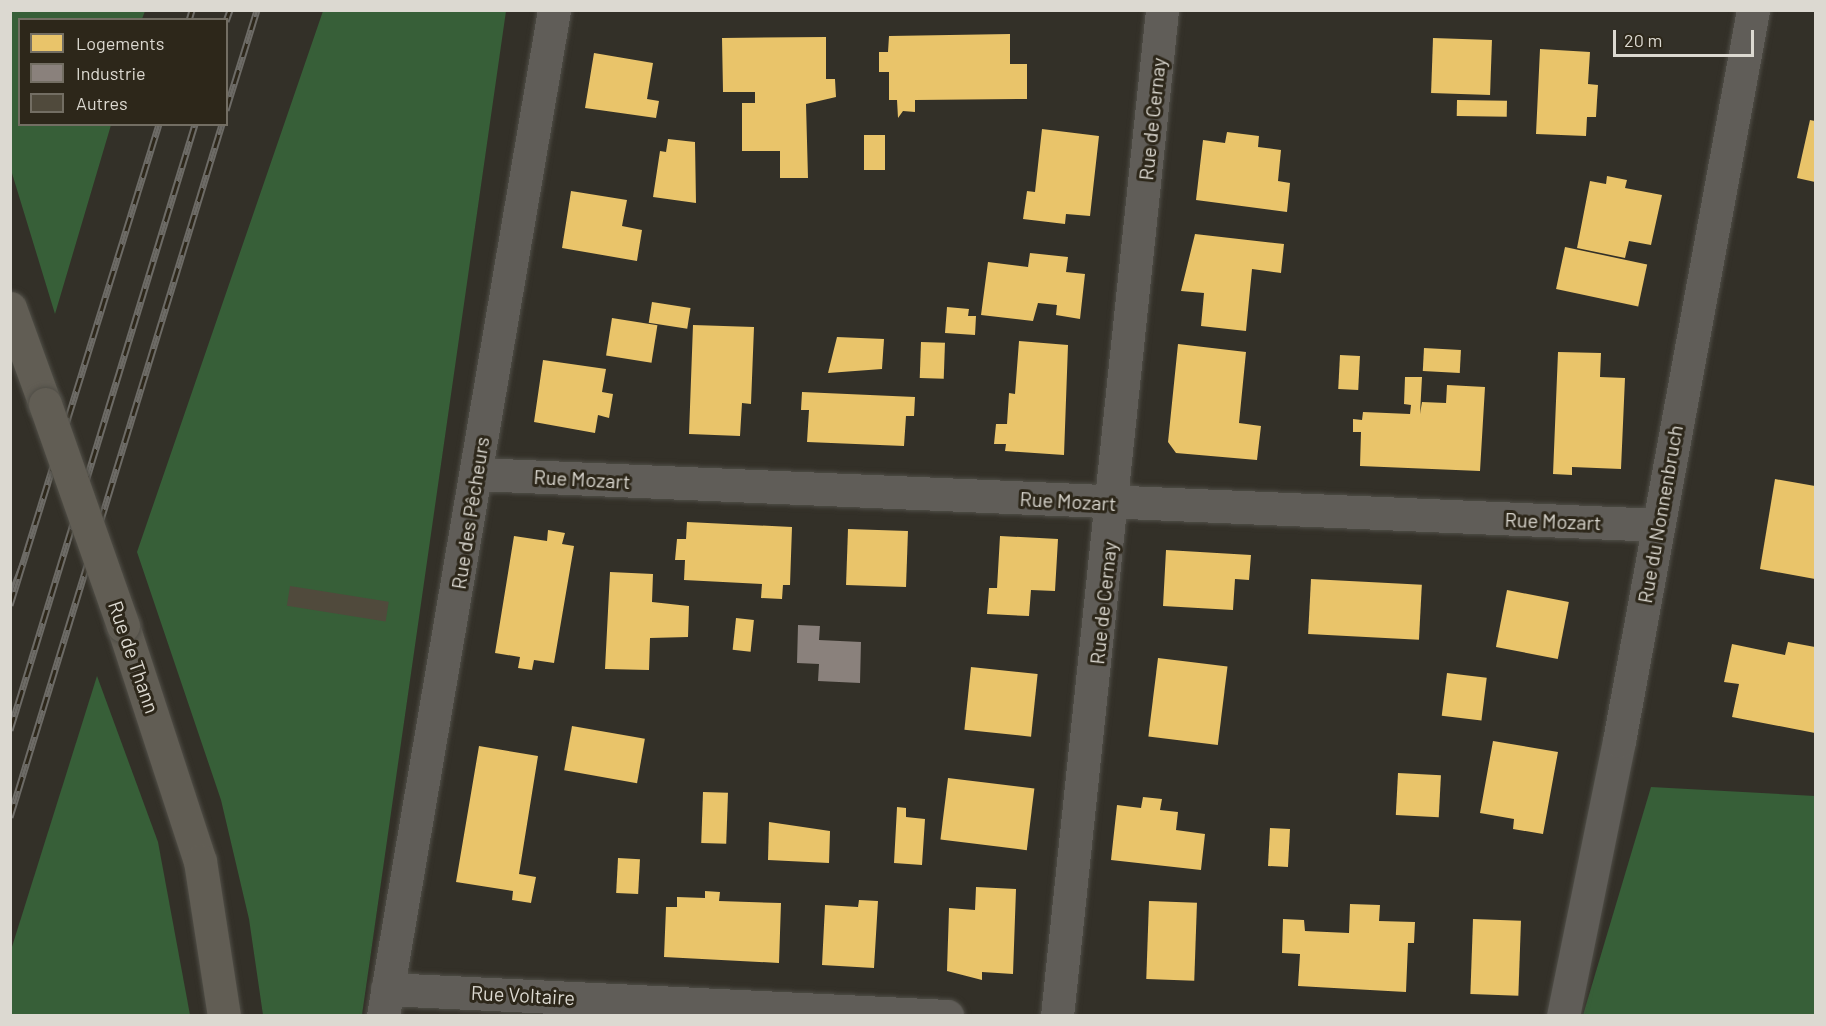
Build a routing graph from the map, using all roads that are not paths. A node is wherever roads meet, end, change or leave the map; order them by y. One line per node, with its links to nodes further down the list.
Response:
1 (554, 10): 5 (street, Rue des Pêcheurs)
2 (1162, 10): 6 (street, Rue de Cernay)
3 (1753, 10): 7 (street, Rue du Nonnenbruch)
4 (10, 308): 9 (main road, Rue de Thann, bridge)
5 (477, 474): 6 (street, Rue Mozart); 8 (street, Rue des Pêcheurs)
6 (1114, 503): 7 (street, Rue Mozart); 11 (street, Rue de Cernay)
7 (1658, 525): 12 (street, Rue du Nonnenbruch)
8 (385, 1002): 10 (street, Rue Voltaire)
9 (224, 1016)
10 (947, 1016)
11 (1057, 1016)
12 (1563, 1016)

